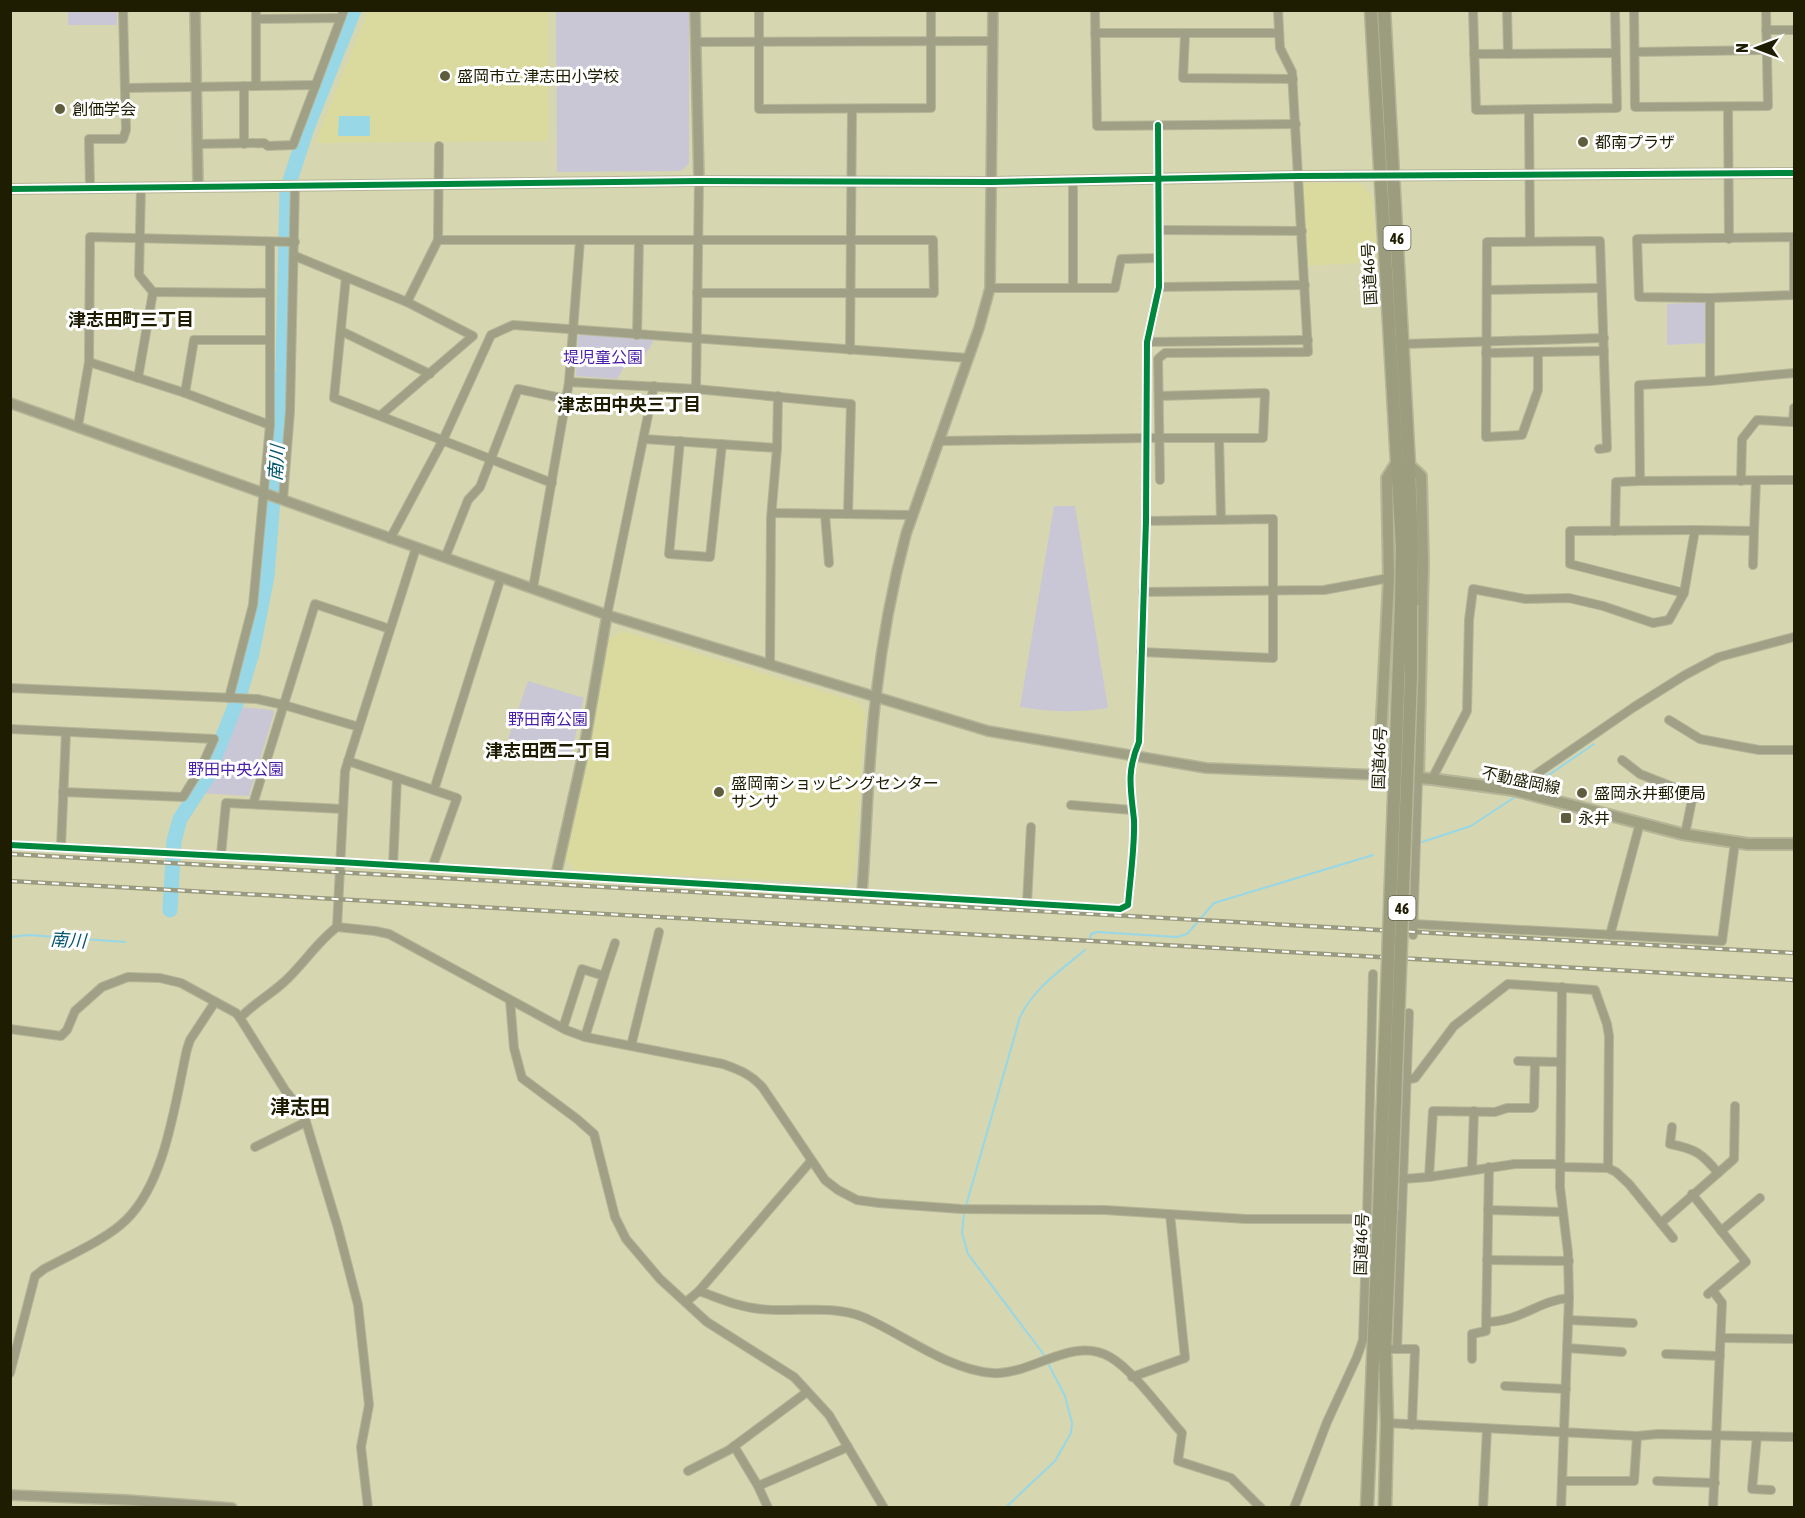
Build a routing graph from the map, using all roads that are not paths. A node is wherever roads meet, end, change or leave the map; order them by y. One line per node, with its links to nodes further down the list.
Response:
1 (123, 10): 37 (street)
2 (195, 10): 36 (street)
3 (695, 10): 25 (street)
4 (759, 10): 26 (street)
5 (931, 10): 23 (street)
6 (993, 10): 24 (street)
7 (1095, 10): 20 (street)
8 (1278, 10): 21 (street)
9 (1371, 10): 47 (highway, 国道46号 / 46)
10 (1384, 10): 48 (highway, 国道46号 / 46)
11 (1473, 10): 30 (street)
12 (1507, 10): 31 (street)
13 (1615, 10): 29 (street)
14 (1634, 10): 28 (street)
15 (1766, 10): 18 (street)
16 (343, 14): 17 (street); 33 (street)
17 (256, 15): 35 (street)
18 (1766, 30): 19 (street); 27 (street)
19 (1794, 30)
20 (1095, 33): 22 (street); 42 (street)
21 (1279, 33): 22 (street); 32 (street)
22 (1185, 35): 32 (street)
23 (932, 41): 24 (street); 26 (street); 39 (street)
24 (993, 41): 55 (street)
25 (696, 42): 26 (street); 54 (street)
26 (758, 42): 39 (street)
27 (1766, 50): 28 (street); 38 (street)
28 (1635, 52): 38 (street)
29 (1615, 53): 31 (street); 40 (street)
30 (1474, 54): 31 (street); 40 (street)
31 (1508, 54)
32 (1293, 79): 41 (street)
33 (316, 85): 35 (street); 44 (street)
34 (244, 86): 35 (street); 36 (street); 44 (street)
35 (256, 86)
36 (196, 87): 37 (street); 43 (street)
37 (125, 88): 60 (street)
38 (1728, 107): 50 (street)
39 (852, 109): 56 (street)
40 (1529, 111): 49 (street)
41 (1296, 123): 42 (street); 51 (street)
42 (1158, 125): 52 (street)
43 (197, 144): 44 (street); 59 (street)
44 (244, 144)
45 (439, 146): 57 (street)
46 (1794, 173): 50 (street)
47 (1380, 175): 48 (street); 51 (street); 134 (highway, 国道46号 / 46)
48 (1394, 175): 49 (street); 99 (highway, 国道46号 / 46)
49 (1530, 175): 50 (street); 72 (street)
50 (1729, 175): 66 (street)
51 (1300, 176): 52 (street); 64 (street)
52 (1158, 178): 53 (street); 63 (street)
53 (1073, 180): 55 (street); 81 (street)
54 (699, 181): 56 (street); 57 (street); 70 (street)
55 (992, 182): 56 (street); 80 (street)
56 (851, 183): 71 (street)
57 (438, 184): 58 (street); 67 (street)
58 (296, 185): 59 (street); 74 (street)
59 (198, 186): 61 (street)
60 (90, 187): 61 (street); 62 (street)
61 (141, 187): 65 (street)
62 (10, 189)
63 (1159, 230): 64 (street); 76 (street)
64 (1302, 231): 78 (street)
65 (140, 238): 73 (street); 84 (street); 105 (street)
66 (1730, 239): 88 (street); 88 (street)
67 (438, 240): 68 (street); 89 (street)
68 (580, 240): 69 (street); 91 (street)
69 (639, 240): 70 (street); 92 (street)
70 (698, 240): 71 (street); 86 (street)
71 (851, 240): 87 (street); 87 (street)
72 (1530, 240): 82 (street); 83 (street)
73 (270, 242): 74 (street); 85 (street)
74 (295, 242): 75 (street)
75 (295, 256): 77 (street); 142 (street)
76 (1159, 258): 79 (street); 81 (street)
77 (346, 277): 89 (street); 90 (street)
78 (1305, 285): 79 (street); 96 (street)
79 (1159, 286): 97 (street)
80 (990, 288): 81 (street); 104 (street)
81 (1073, 288)
82 (1600, 288): 83 (street); 93 (street)
83 (1487, 290): 98 (street)
84 (153, 292): 85 (street); 108 (street)
85 (270, 293): 95 (street)
86 (698, 293): 87 (street); 94 (street)
87 (851, 293): 100 (street)
88 (1710, 298): 109 (street)
89 (407, 302): 106 (street)
90 (341, 331): 106 (street); 119 (street)
91 (574, 331): 92 (street); 110 (street); 127 (street)
92 (638, 335): 94 (street)
93 (1604, 338): 98 (street); 101 (street)
94 (697, 339): 100 (street); 112 (street)
95 (270, 340): 113 (street); 121 (street)
96 (1308, 340): 97 (street); 115 (street)
97 (1147, 342): 123 (street)
98 (1486, 342): 99 (street); 102 (street)
99 (1404, 344): 134 (highway, 国道46号 / 46)
100 (850, 350): 104 (street)
101 (1604, 351): 103 (street); 132 (street)
102 (1486, 353): 103 (street); 103 (street)
103 (1538, 353)
104 (968, 358): 129 (street)
105 (89, 362): 108 (street); 122 (street)
106 (430, 374): 119 (street)
107 (1794, 374): 109 (street)
108 (138, 378): 113 (street)
109 (1710, 381): 137 (street)
110 (569, 382): 111 (street); 116 (street)
111 (654, 386): 112 (street); 126 (street)
112 (696, 389): 114 (street)
113 (185, 393): 121 (street)
114 (778, 396): 131 (street); 145 (street)
115 (1159, 396): 124 (street); 125 (street)
116 (566, 399): 133 (street); 140 (street)
117 (10, 403): 122 (street)
118 (1794, 408): 120 (street)
119 (381, 415): 127 (street)
120 (1794, 422): 138 (street)
121 (270, 425): 141 (street)
122 (78, 426): 141 (street)
123 (1148, 438): 124 (street); 129 (street); 148 (street)
124 (1159, 438): 125 (street); 135 (street)
125 (1219, 438): 147 (street)
126 (644, 439): 128 (street); 163 (street)
127 (443, 440): 133 (street); 152 (street)
128 (680, 441): 130 (street); 130 (street)
129 (939, 441): 146 (street)
130 (722, 444): 131 (street)
131 (777, 448): 143 (street)
132 (1599, 449)
133 (490, 458): 140 (street); 154 (street)
134 (1403, 464): 158 (main road); 182 (main road); 258 (highway, 国道46号 / 46, bridge)
135 (1160, 480)
136 (1794, 480): 139 (street)
137 (1640, 481): 138 (street); 150 (street)
138 (1741, 481): 139 (street)
139 (1756, 481): 151 (street)
140 (552, 483): 159 (street)
141 (263, 492): 142 (street); 170 (street)
142 (283, 499): 152 (street)
143 (772, 513): 144 (street); 167 (street)
144 (825, 514): 145 (street); 155 (street)
145 (848, 514): 146 (street)
146 (912, 515): 169 (street)
147 (1221, 520): 148 (street); 160 (street)
148 (1146, 521): 161 (street)
149 (1695, 530): 150 (street); 151 (street); 162 (street)
150 (1615, 531): 162 (street)
151 (1754, 531): 156 (street)
152 (390, 539): 153 (street)
153 (416, 548): 154 (street); 164 (street)
154 (445, 558): 157 (street)
155 (829, 563)
156 (1753, 565)
157 (501, 577): 159 (street); 184 (street)
158 (1389, 578): 160 (street); 180 (main road)
159 (533, 588): 163 (street)
160 (1274, 591): 161 (street); 166 (street)
161 (1143, 592): 166 (street)
162 (1684, 593): 183 (street)
163 (608, 615): 167 (street); 202 (street)
164 (390, 629): 171 (street); 173 (street)
165 (1794, 637): 185 (street)
166 (1141, 651): 177 (street)
167 (770, 664): 169 (street)
168 (10, 688): 170 (street)
169 (876, 697): 177 (street); 203 (street)
170 (229, 698): 171 (street)
171 (284, 705): 173 (street); 187 (street)
172 (1669, 720): 176 (street)
173 (359, 727): 179 (street)
174 (10, 729): 175 (street)
175 (66, 732): 186 (street); 186 (street)
176 (1794, 750)
177 (1132, 757): 180 (street); 190 (street)
178 (1622, 760): 193 (street)
179 (348, 761): 181 (street); 189 (street)
180 (1379, 775): 182 (main road, 不動盛岡線)
181 (397, 777): 184 (street); 200 (street)
182 (1418, 778): 183 (main road, 不動盛岡線); 205 (street)
183 (1432, 779): 185 (main road, 不動盛岡線)
184 (434, 790): 201 (street)
185 (1514, 791): 191 (main road, 不動盛岡線)
186 (63, 792): 197 (street)
187 (253, 804): 189 (street); 198 (street)
188 (1071, 805): 190 (street)
189 (343, 809): 199 (street)
190 (1132, 810): 204 (street)
191 (1640, 823): 193 (main road, 不動盛岡線); 209 (street)
192 (1032, 827): 204 (street)
193 (1685, 834): 194 (main road, 不動盛岡線)
194 (1735, 842): 195 (main road, 不動盛岡線); 209 (street)
195 (1794, 844)
196 (10, 845): 197 (street)
197 (61, 847): 198 (street)
198 (221, 855): 199 (street)
199 (339, 862): 200 (street); 206 (street)
200 (393, 866): 201 (street)
201 (432, 868): 202 (street)
202 (556, 875): 203 (street)
203 (862, 893): 204 (street)
204 (1028, 903)
205 (1413, 924): 208 (street); 209 (street)
206 (336, 927): 214 (street); 217 (street)
207 (659, 933): 221 (street)
208 (1413, 935)
209 (1610, 935)
210 (615, 943): 212 (street)
211 (1373, 974): 244 (street)
212 (604, 976): 219 (street); 220 (street)
213 (1562, 987): 224 (street); 225 (street); 234 (street)
214 (510, 1000): 219 (street); 252 (street)
215 (215, 1002): 217 (street); 218 (street); 265 (street)
216 (1409, 1013): 225 (street)
217 (240, 1018): 228 (street)
218 (10, 1029)
219 (562, 1029): 220 (street)
220 (585, 1037): 221 (street)
221 (631, 1046): 231 (street)
222 (1518, 1061): 223 (street)
223 (1535, 1062): 224 (street); 227 (street)
224 (1561, 1062): 232 (street)
225 (1406, 1080): 238 (street)
226 (1735, 1106): 236 (street)
227 (1474, 1111): 235 (street); 237 (street)
228 (306, 1122): 230 (street); 288 (street)
229 (1672, 1127): 236 (street)
230 (255, 1147)
231 (811, 1161): 243 (street); 250 (street)
232 (1559, 1165): 233 (street); 234 (street); 242 (street)
233 (1489, 1167): 235 (street); 241 (street)
234 (1608, 1168): 245 (street)
235 (1472, 1170): 237 (street)
236 (1718, 1173): 239 (street)
237 (1429, 1177): 238 (street)
238 (1403, 1179): 258 (street)
239 (1692, 1194): 245 (street); 246 (street)
240 (1760, 1198): 246 (street)
241 (1488, 1210): 242 (street); 248 (street)
242 (1562, 1212): 249 (street)
243 (1170, 1214): 244 (street); 266 (street)
244 (1367, 1219): 263 (street)
245 (1661, 1222): 247 (street)
246 (1721, 1231): 256 (street)
247 (1673, 1238)
248 (1487, 1260): 249 (street); 254 (street)
249 (1569, 1261): 251 (street)
250 (699, 1291): 252 (street); 266 (street)
251 (1569, 1298): 253 (street); 254 (street)
252 (686, 1302): 269 (street)
253 (1568, 1320): 255 (street); 259 (street)
254 (1487, 1322): 264 (street)
255 (1633, 1323)
256 (1721, 1338): 257 (street); 262 (street)
257 (1794, 1340)
258 (1385, 1347): 263 (street); 270 (highway, 国道46号 / 46); 271 (street); 293 (highway, 国道46号 / 46)
259 (1567, 1348): 260 (street); 268 (street)
260 (1623, 1352)
261 (1666, 1354): 262 (street)
262 (1720, 1356): 274 (street)
263 (1357, 1357): 292 (street)
264 (1472, 1359)
265 (10, 1373)
266 (1132, 1377): 291 (street)
267 (1505, 1386): 268 (street)
268 (1566, 1389): 273 (street)
269 (807, 1392): 278 (street); 279 (street)
270 (1387, 1424): 271 (street); 294 (highway, 国道46号 / 46)
271 (1412, 1425): 272 (street)
272 (1487, 1429): 273 (street); 295 (street)
273 (1565, 1433): 275 (street); 281 (street)
274 (1717, 1435): 275 (street); 276 (street); 283 (street)
275 (1637, 1436): 281 (street)
276 (1757, 1436): 277 (street); 285 (street)
277 (1794, 1437)
278 (734, 1446): 280 (street); 284 (street)
279 (848, 1447): 284 (street); 290 (street)
280 (688, 1471)
281 (1562, 1481): 296 (street)
282 (1657, 1481): 283 (street)
283 (1715, 1483): 297 (street)
284 (758, 1486): 289 (street)
285 (1771, 1490)
286 (10, 1495): 287 (street)
287 (232, 1508)
288 (368, 1508)
289 (768, 1508)
290 (884, 1508)
291 (1261, 1508)
292 (1294, 1508)
293 (1366, 1508)
294 (1385, 1508)
295 (1484, 1508)
296 (1562, 1508)
297 (1713, 1508)

